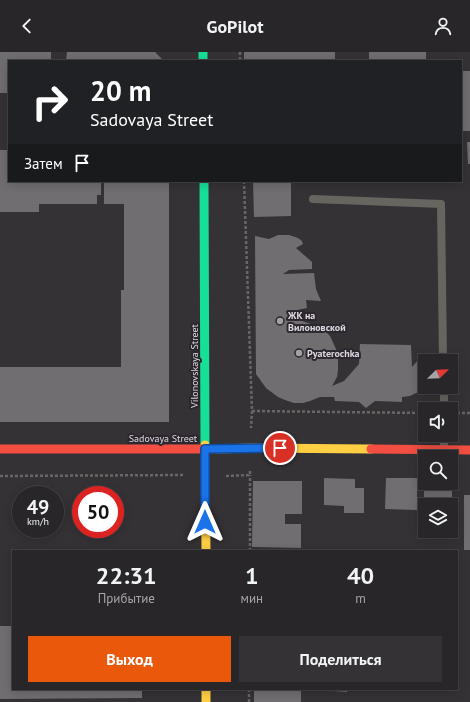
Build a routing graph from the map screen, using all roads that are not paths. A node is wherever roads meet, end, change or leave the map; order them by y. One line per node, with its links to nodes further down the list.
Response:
1 (204, 182): 6 (street, Vilonovskaya Street)
2 (313, 199): 3 (lane)
3 (443, 354)
4 (444, 442): 7 (lane)
5 (0, 449): 6 (street, Sadovaya Street)
6 (205, 449): 7 (street, Sadovaya Street); 9 (street, Vilonovskaya Street)
7 (444, 449): 8 (street, Sadovaya Street)
8 (470, 450)
9 (206, 550)
10 (206, 690): 11 (street)
11 (206, 702)

